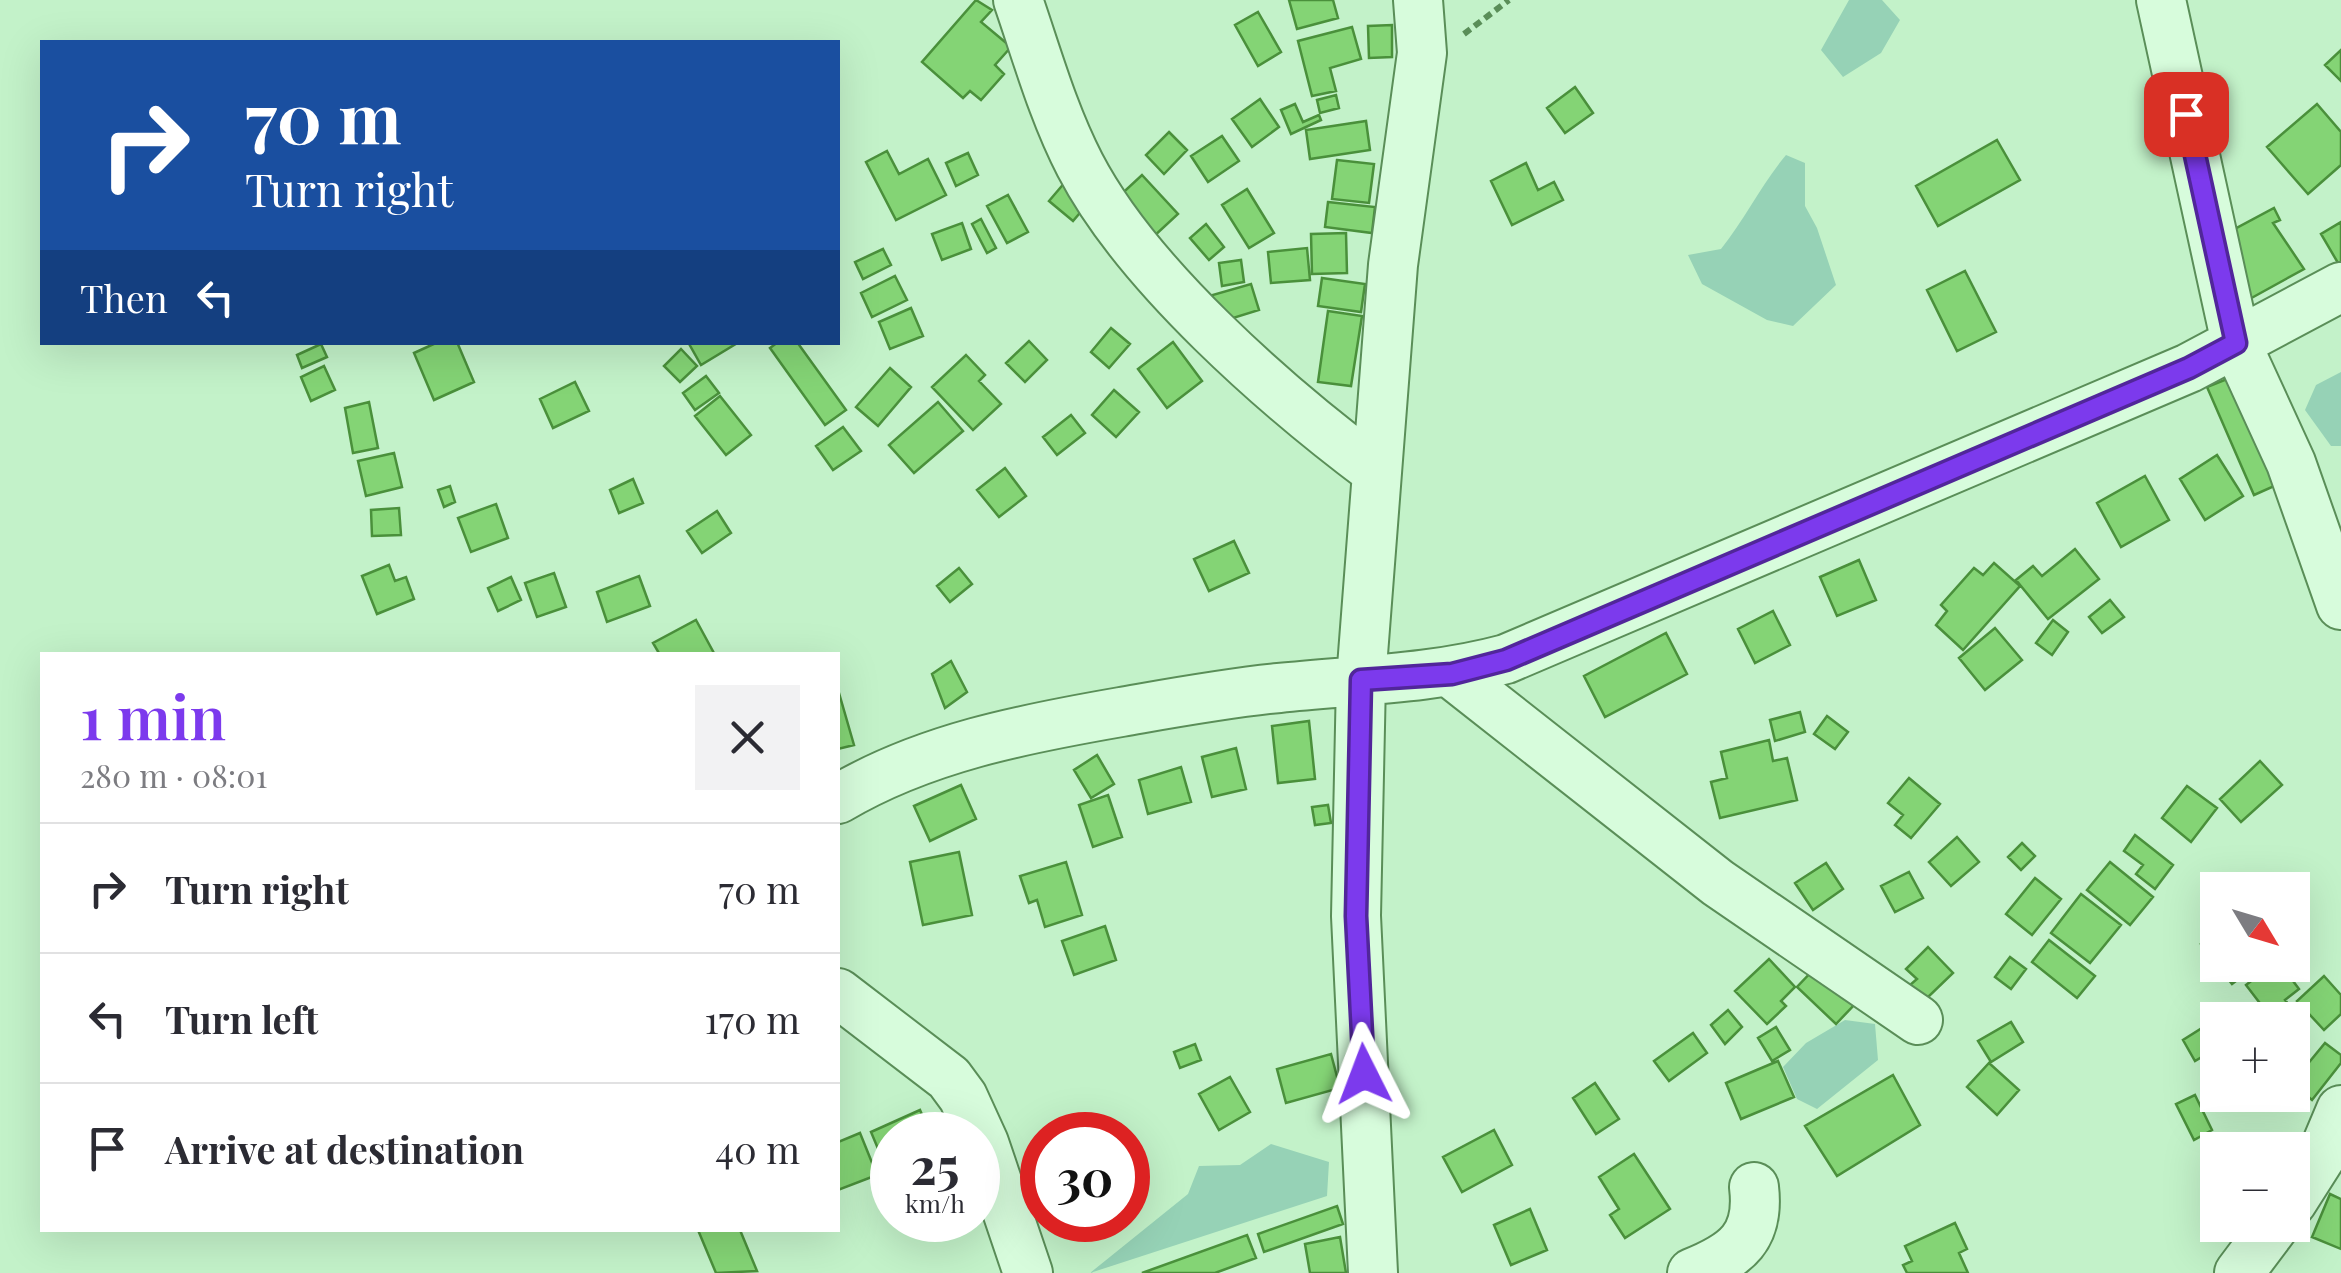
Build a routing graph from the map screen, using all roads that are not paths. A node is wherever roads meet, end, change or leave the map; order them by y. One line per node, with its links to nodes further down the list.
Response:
1 (1018, 0): 6 (street)
2 (1418, 0): 6 (street)
3 (2161, 0): 5 (street)
4 (2341, 287): 5 (street)
5 (2236, 343): 7 (street); 8 (street)
6 (1376, 471): 9 (street)
7 (2341, 605)
8 (1452, 674): 9 (street); 12 (street)
9 (1361, 680): 10 (street); 18 (street)
10 (840, 798)
11 (840, 996): 17 (street)
12 (1918, 1020)
13 (2341, 1110): 14 (street)
14 (2310, 1174)
15 (1754, 1187): 19 (street)
16 (2263, 1242): 20 (street)
17 (1028, 1273)
18 (1373, 1273)
19 (1692, 1273)
20 (2240, 1273)

